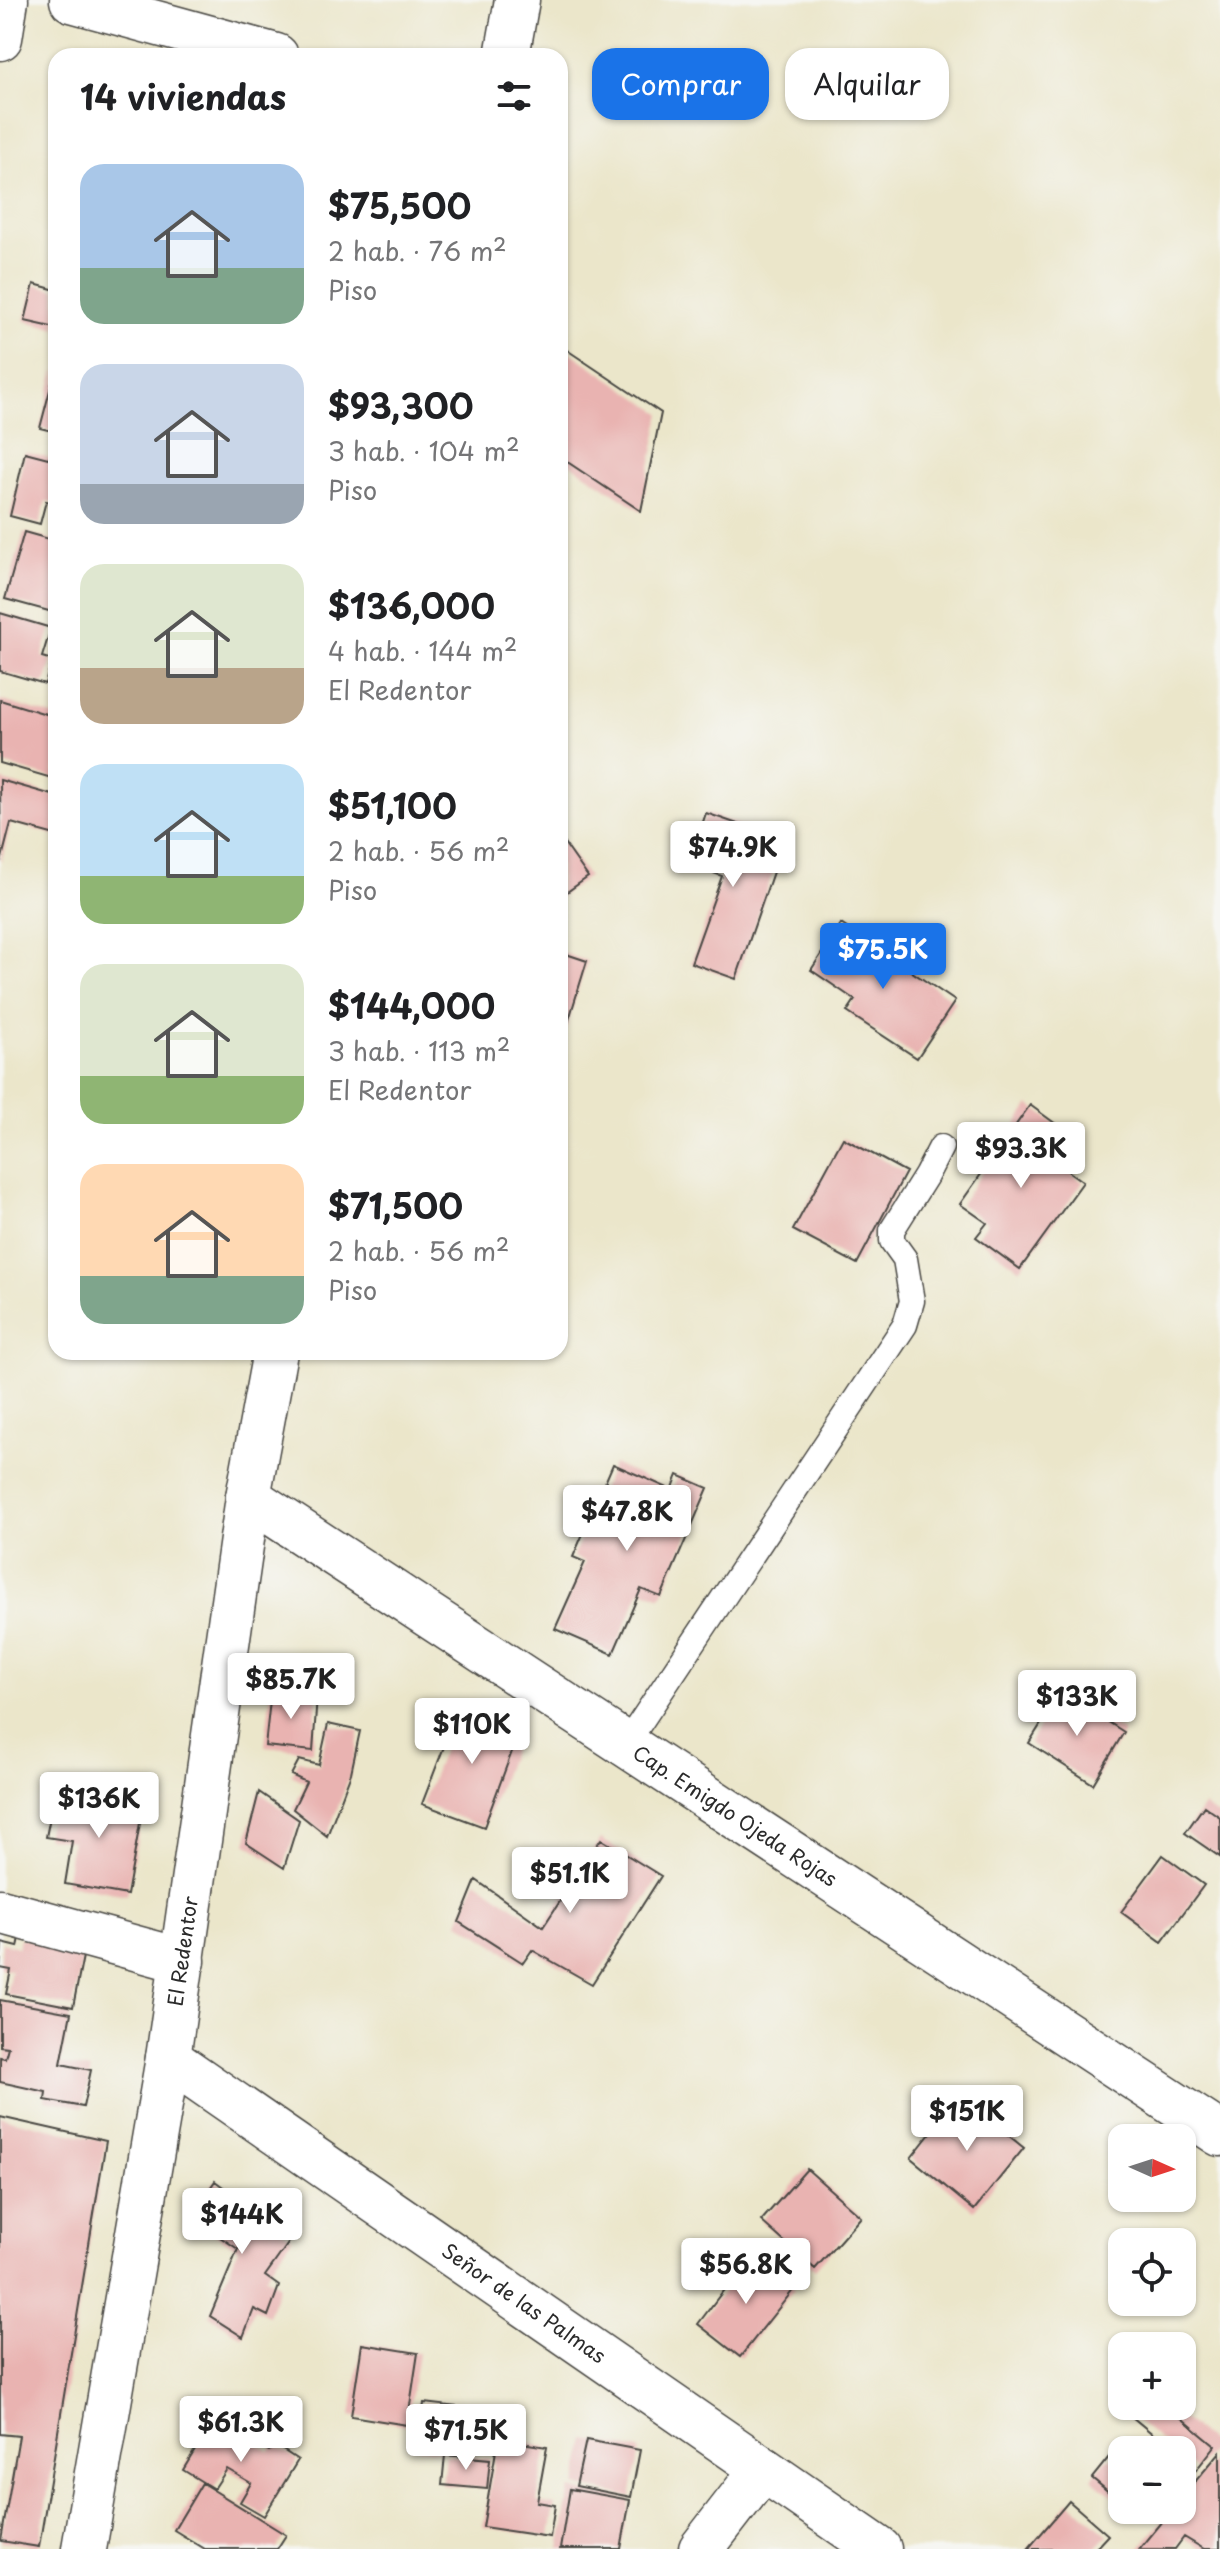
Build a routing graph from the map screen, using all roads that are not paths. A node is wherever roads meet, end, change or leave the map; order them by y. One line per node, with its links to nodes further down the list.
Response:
1 (6, 0): 4 (street)
2 (72, 0): 5 (street)
3 (517, 0): 6 (street)
4 (0, 38)
5 (247, 48)
6 (508, 48)
7 (941, 1147): 10 (lane)
8 (274, 1360): 9 (street, El Redentor)
9 (248, 1497): 10 (street, Cap. Emigdo Ojeda Rojas); 12 (street, El Redentor)
10 (626, 1744): 14 (street, Cap. Emigdo Ojeda Rojas)
11 (0, 1911): 12 (street)
12 (183, 1961): 13 (street, El Redentor)
13 (168, 2058): 15 (street, Señor de las Palmas); 16 (street, El Redentor)
14 (1220, 2134)
15 (762, 2470): 17 (street); 18 (street, Señor de las Palmas)
16 (84, 2549)
17 (701, 2549)
18 (879, 2549)

